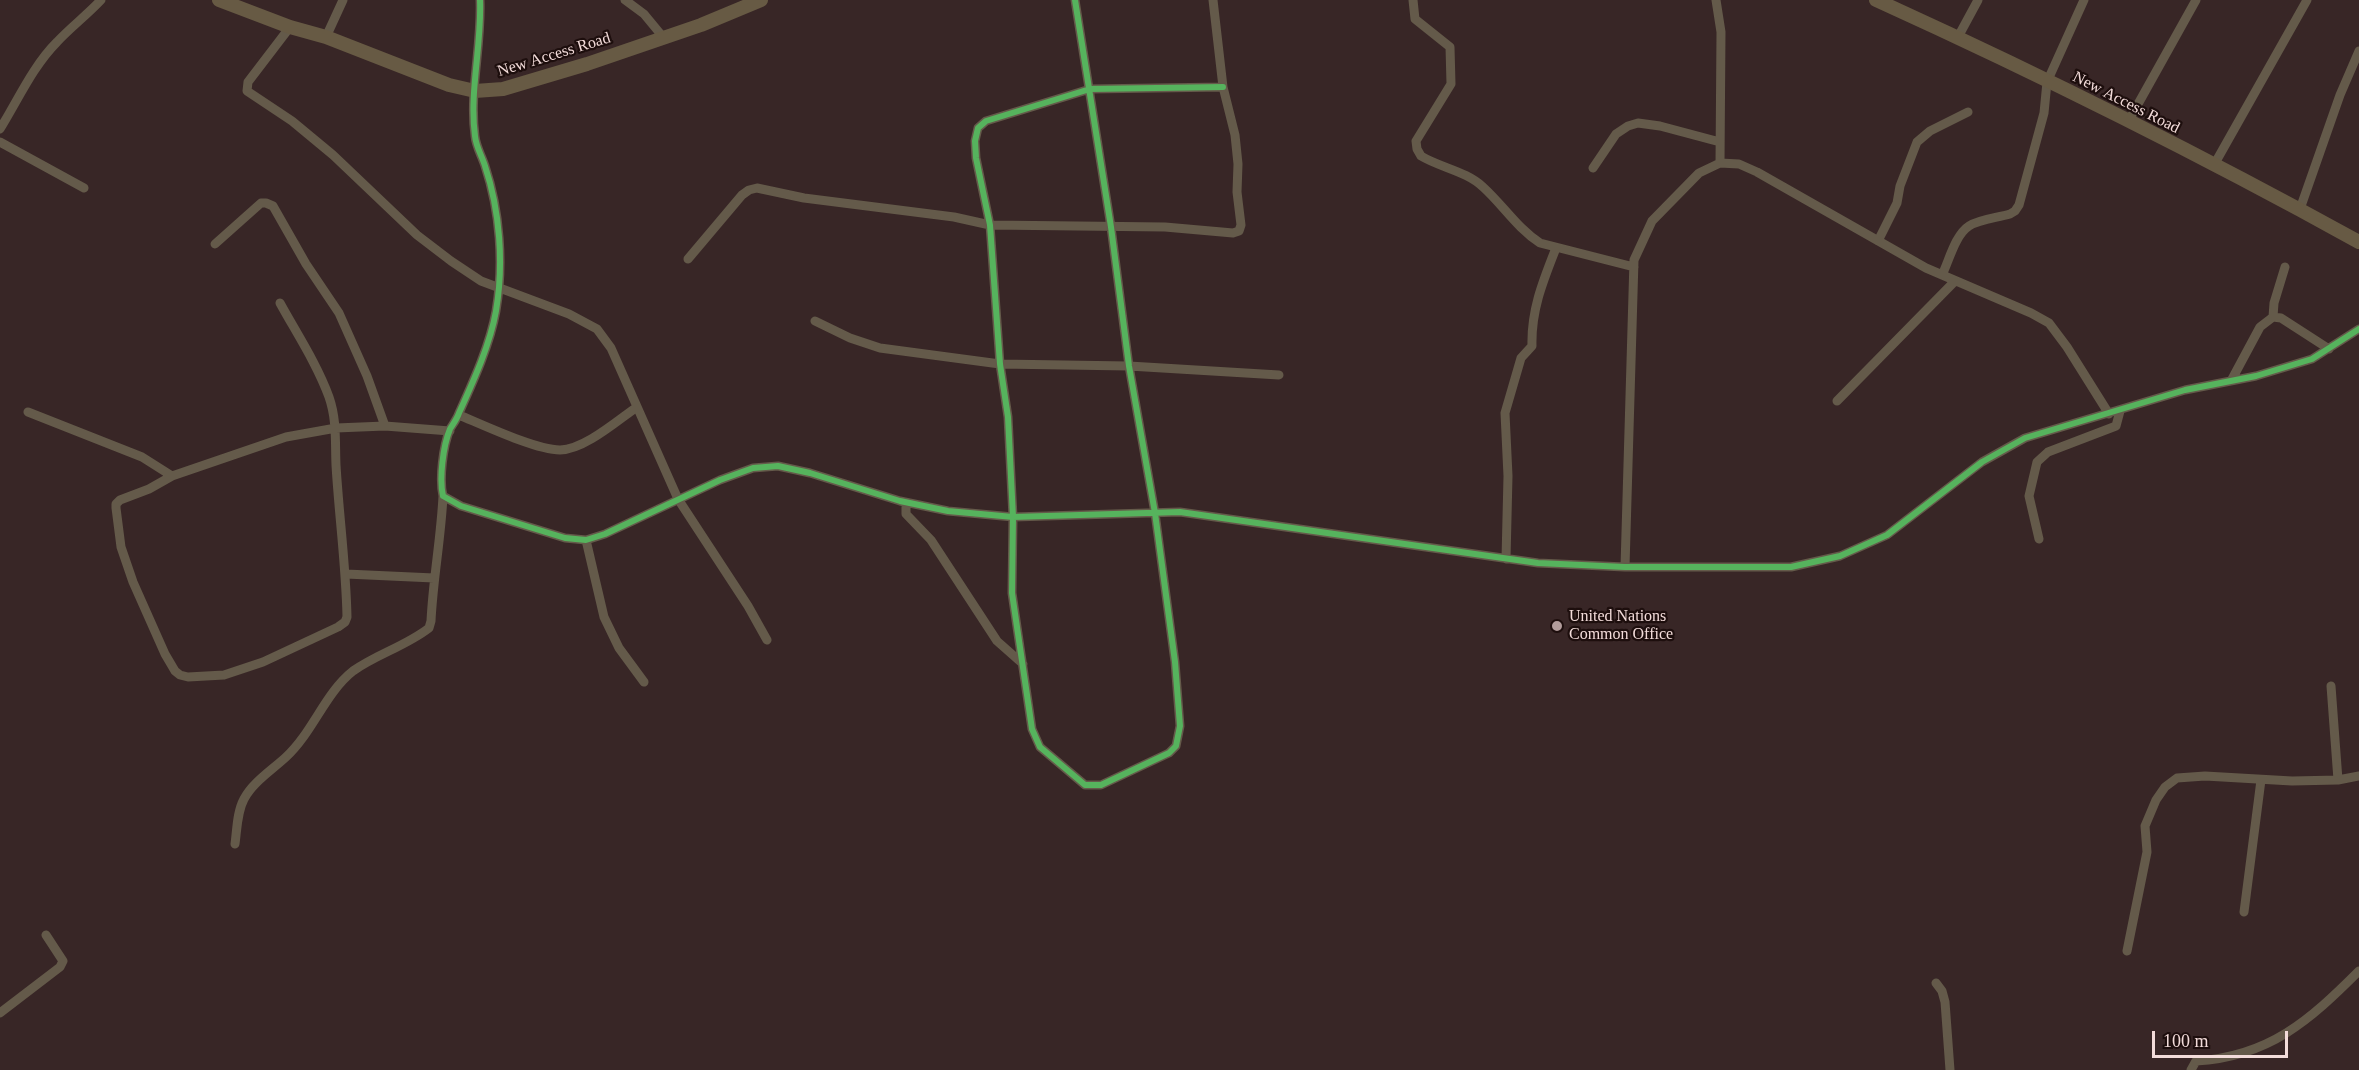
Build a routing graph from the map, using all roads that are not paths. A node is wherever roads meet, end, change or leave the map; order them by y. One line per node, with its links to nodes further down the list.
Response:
1 (101, 0): 29 (street)
2 (219, 0): 18 (main road, New Access Road)
3 (343, 0): 19 (street)
4 (480, 0): 26 (street)
5 (625, 0): 20 (street)
6 (761, 0): 16 (main road, New Access Road)
7 (1075, 0): 25 (street)
8 (1213, 0): 24 (street)
9 (1413, 0): 42 (street)
10 (1716, 0): 31 (street)
11 (1876, 0): 17 (main road, New Access Road)
12 (1978, 0): 21 (street)
13 (2084, 0): 23 (street)
14 (2196, 0): 28 (street)
15 (2307, 0): 33 (street)
16 (746, 3): 20 (main road, New Access Road)
17 (1902, 6): 21 (main road, New Access Road)
18 (291, 27): 19 (main road, New Access Road); 48 (street)
19 (326, 37): 26 (main road, New Access Road)
20 (663, 37): 26 (main road, New Access Road)
21 (1958, 37): 23 (main road, New Access Road)
22 (2359, 51): 36 (street)
23 (2047, 82): 28 (main road, New Access Road); 46 (street)
24 (1223, 87): 25 (street); 38 (street)
25 (1090, 88): 37 (street); 38 (street)
26 (475, 91): 48 (street)
27 (1968, 112): 39 (street)
28 (2128, 122): 33 (main road, New Access Road)
29 (0, 129)
30 (0, 142): 35 (street)
31 (1720, 142): 32 (street); 34 (street)
32 (1720, 163): 39 (street); 44 (street)
33 (2214, 165): 36 (main road, New Access Road)
34 (1593, 168)
35 (84, 188)
36 (2300, 209): 40 (main road, New Access Road)
37 (990, 225): 38 (street); 43 (street); 54 (street)
38 (1111, 227): 55 (street)
39 (1878, 241): 46 (street)
40 (2359, 242)
41 (215, 244): 64 (street)
42 (1556, 248): 44 (street); 75 (street)
43 (688, 258)
44 (1634, 267): 76 (street)
45 (2284, 267): 50 (street)
46 (1942, 275): 47 (street)
47 (1955, 281): 58 (street); 62 (street)
48 (499, 288): 59 (street); 63 (street)
49 (280, 303): 65 (street)
50 (2273, 317): 53 (street); 57 (street)
51 (814, 321): 54 (street)
52 (2359, 329): 53 (street)
53 (2329, 349): 57 (street)
54 (1000, 364): 55 (street); 72 (street)
55 (1129, 366): 56 (street); 71 (street)
56 (1279, 375)
57 (2231, 381): 60 (street)
58 (1837, 401)
59 (637, 407): 63 (street); 69 (street)
60 (2120, 411): 62 (street); 74 (street)
61 (28, 412): 67 (street)
62 (2109, 414): 76 (street)
63 (459, 415): 66 (street)
64 (385, 426): 65 (street); 66 (street)
65 (336, 428): 67 (street); 77 (street)
66 (450, 431): 68 (street)
67 (172, 476): 77 (street)
68 (443, 496): 73 (street); 78 (street)
69 (678, 499): 70 (street); 73 (street); 79 (street)
70 (906, 502): 72 (street); 80 (street)
71 (1155, 513): 72 (street); 75 (street); 80 (street)
72 (1013, 517): 80 (street)
73 (586, 540): 81 (street)
74 (2039, 540)
75 (1506, 559): 76 (street)
76 (1625, 567)
77 (346, 574): 78 (street)
78 (434, 578): 86 (street)
79 (767, 640)
80 (1023, 664)
81 (644, 682)
82 (2331, 687): 85 (street)
83 (2359, 776): 85 (street)
84 (2261, 780): 85 (street); 87 (street); 89 (street)
85 (2338, 780)
86 (235, 844)
87 (2244, 912)
88 (46, 935): 92 (street)
89 (2127, 951)
90 (2359, 971): 94 (street)
91 (1936, 982): 93 (street)
92 (0, 1013)
93 (1950, 1070)
94 (2191, 1070)

